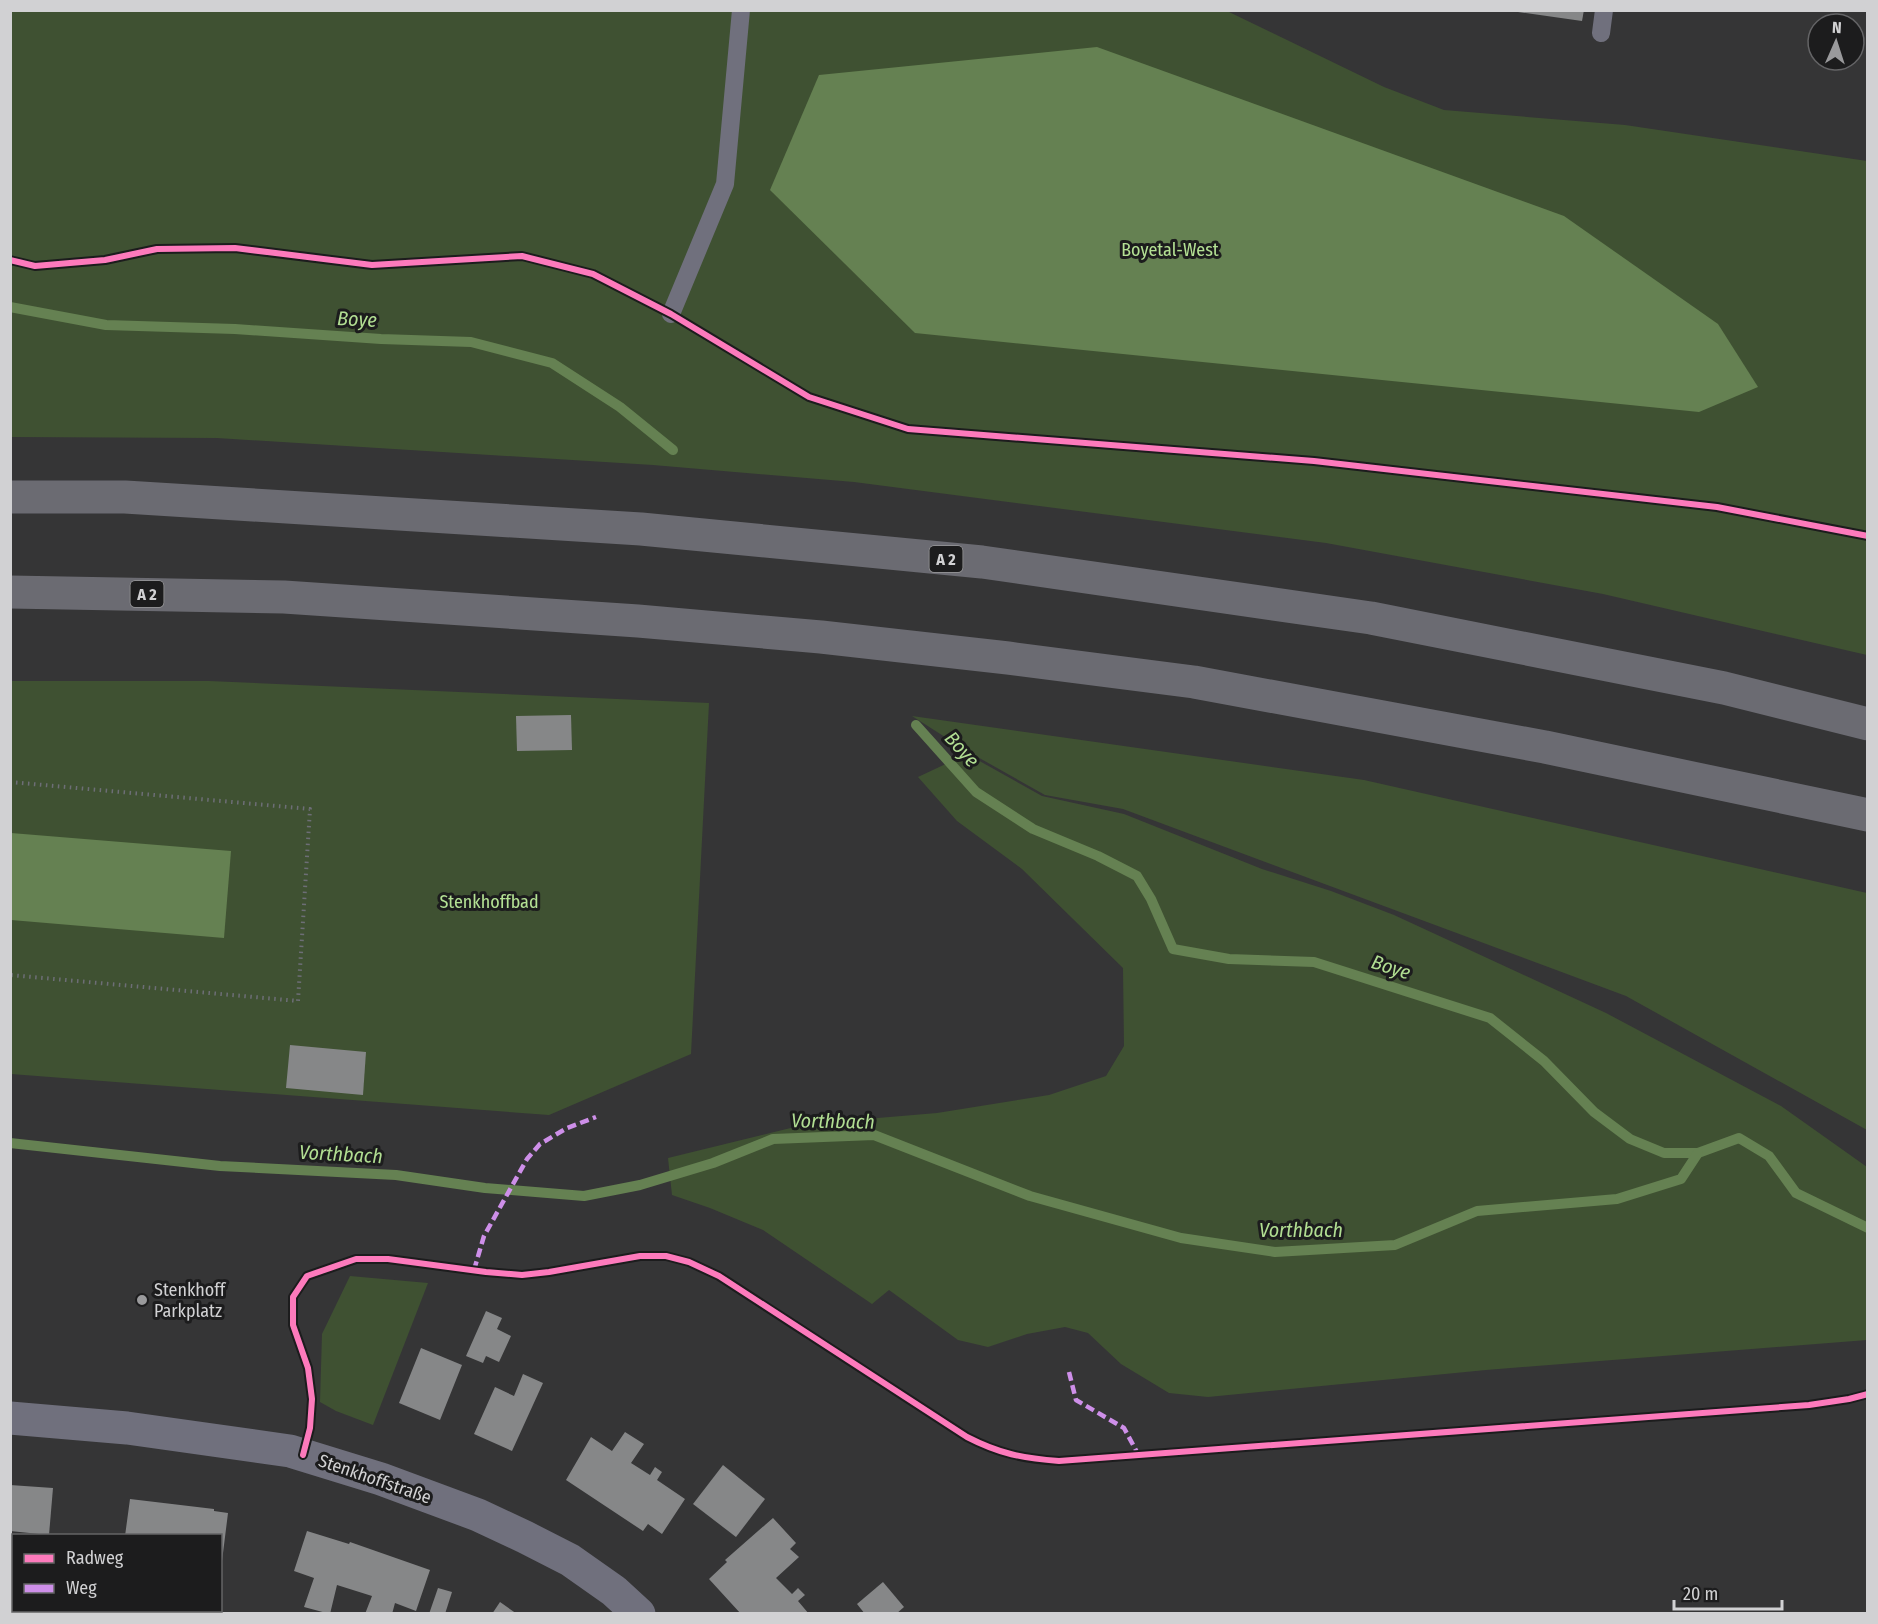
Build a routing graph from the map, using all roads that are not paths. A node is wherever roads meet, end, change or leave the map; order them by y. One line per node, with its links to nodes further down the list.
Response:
1 (741, 10): 4 (lane)
2 (1604, 10): 3 (lane)
3 (1601, 33)
4 (671, 314)
5 (10, 497): 7 (highway, A 2)
6 (10, 592): 8 (highway, A 2)
7 (1868, 724)
8 (1868, 815)
9 (10, 1418): 10 (street, Stenkhoffstraße)
10 (639, 1614)

